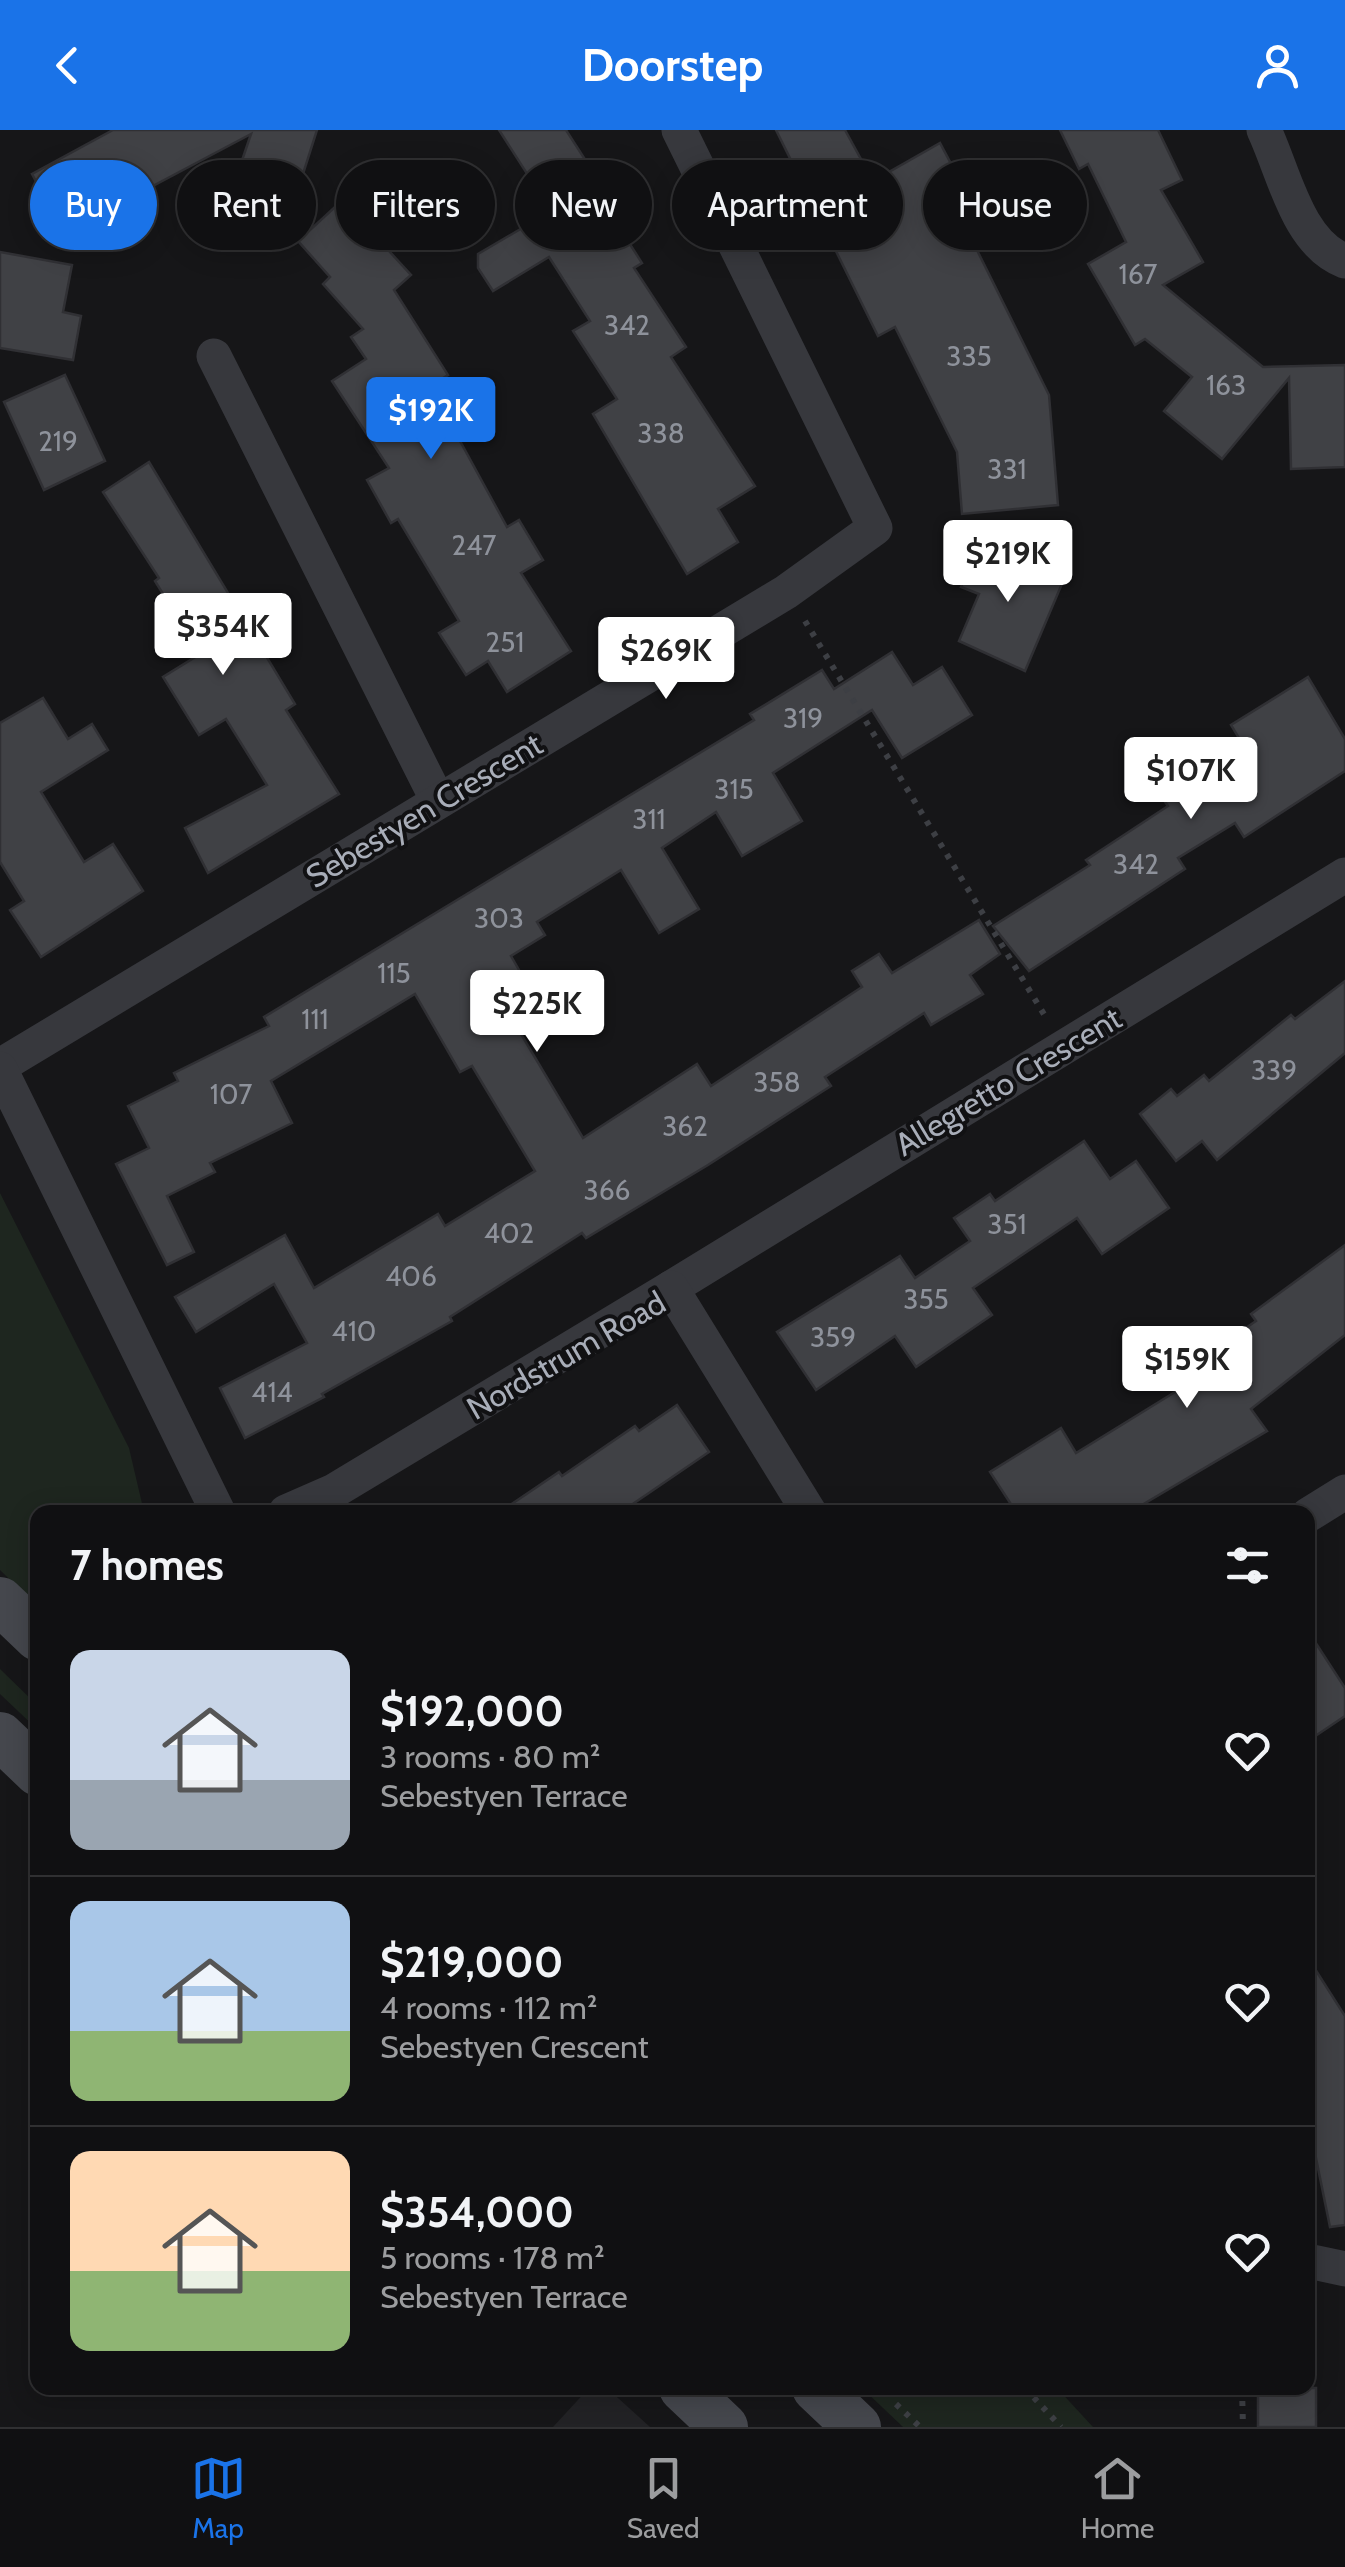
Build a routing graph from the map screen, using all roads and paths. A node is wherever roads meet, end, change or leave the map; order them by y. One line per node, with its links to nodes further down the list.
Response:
1 (680, 130): 6 (street, Sebestyen Crescent)
2 (1264, 130): 3 (street)
3 (1345, 261)
4 (214, 356): 6 (street)
5 (812, 632): 8 (path)
6 (438, 801): 9 (street, Sebestyen Crescent)
7 (1345, 875): 10 (street, Allegretto Crescent)
8 (1045, 1015)
9 (0, 1068): 12 (street)
10 (670, 1288): 13 (street, Nordstrum Road); 14 (street, Nordstrum Road)
11 (1345, 1492): 15 (street)
12 (215, 1505)
13 (302, 1505)
14 (805, 1505)
15 (1315, 1511)
16 (0, 1601): 17 (main road)
17 (30, 1629)
18 (0, 1736): 19 (main road)
19 (30, 1764)
20 (1315, 2263): 21 (street)
21 (1345, 2269)
22 (690, 2395): 26 (main road)
23 (823, 2395): 27 (main road)
24 (1031, 2395): 28 (path)
25 (1242, 2395): 29 (path)
26 (724, 2427)
27 (857, 2427)
28 (1061, 2427)
29 (1243, 2427)

